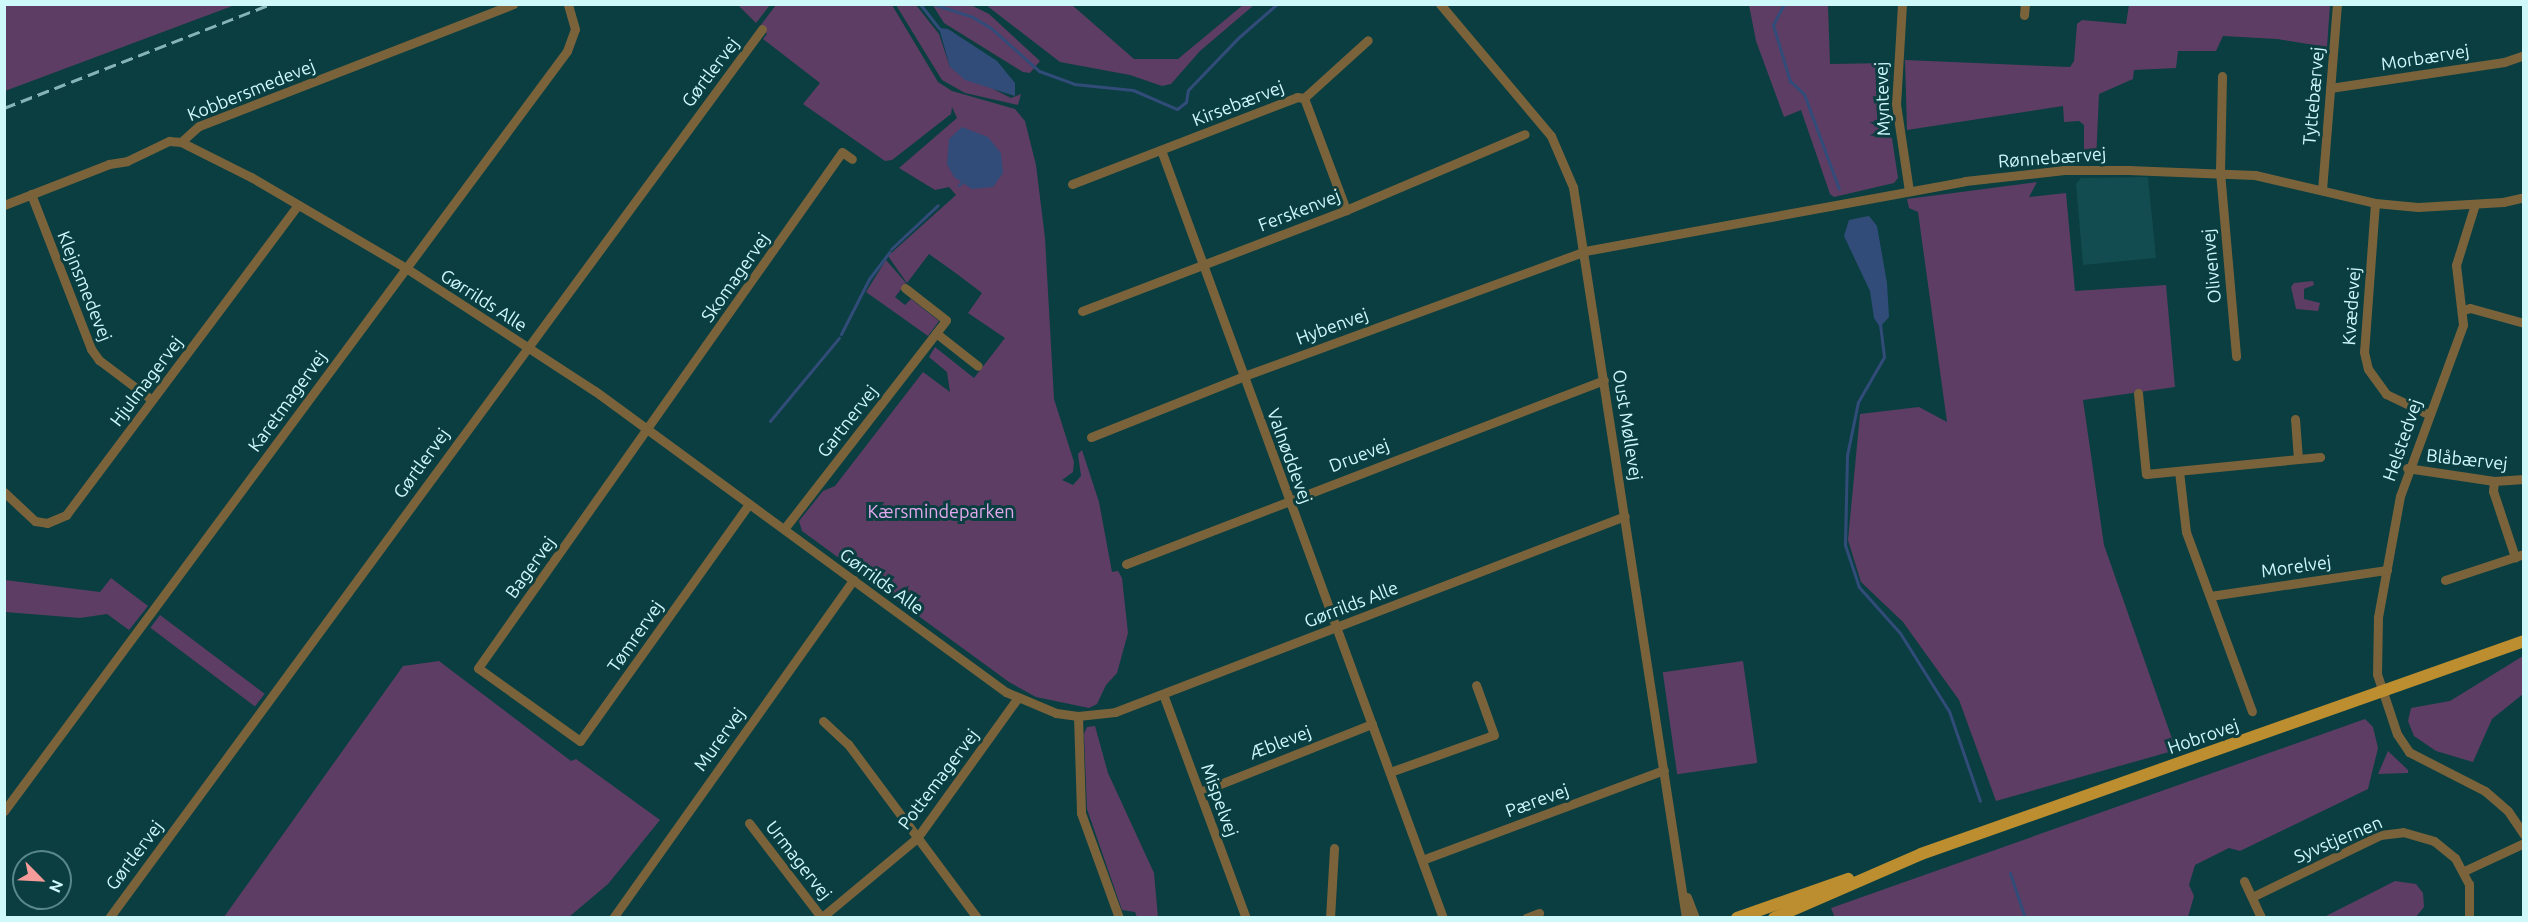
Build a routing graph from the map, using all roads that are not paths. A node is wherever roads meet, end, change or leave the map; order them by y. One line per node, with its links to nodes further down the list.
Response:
1 (513, 4): 15 (street, Kobbersmedevej)
2 (568, 4): 31 (street, Karetmagervej)
3 (1440, 4): 29 (street, Oust Møllevej)
4 (1902, 4): 21 (street, Myntevej)
5 (2025, 4): 7 (street)
6 (2337, 4): 12 (street, Tyttebærvej)
7 (2024, 15)
8 (762, 29): 37 (street, Gørtlervej)
9 (1368, 40): 13 (street)
10 (2523, 55): 12 (street, Morbærvej)
11 (2222, 76): 18 (street, Olivenvej)
12 (2330, 88): 20 (street, Tyttebærvej)
13 (1304, 98): 16 (street, Kirsebærvej); 28 (street, Kirsebærvej)
14 (1526, 134): 28 (street, Ferskenvej)
15 (181, 142): 22 (street, Kobbersmedevej); 27 (street, Gørrilds Alle)
16 (1161, 150): 19 (street, Kirsebærvej); 30 (street, Valnøddevej)
17 (852, 159): 46 (street, Skomagervej)
18 (2220, 172): 20 (street, Rønnebærvej); 21 (street, Rønnebærvej); 38 (street, Olivenvej)
19 (1072, 184)
20 (2322, 190): 24 (street, Rønnebærvej)
21 (1909, 191): 29 (street, Rønnebærvej)
22 (31, 194): 26 (street, Kobbersmedevej); 43 (street, Klejnsmedevej)
23 (2523, 197): 25 (street, Rønnebærvej)
24 (2375, 203): 25 (street, Rønnebærvej); 44 (street, Kvædevej)
25 (2475, 204): 33 (street, Helstedvej)
26 (4, 205)
27 (297, 206): 31 (street, Gørrilds Alle); 43 (street, Hjulmagervej)
28 (1346, 210): 30 (street, Ferskenvej)
29 (1585, 251): 40 (street, Hybenvej); 41 (street, Oust Møllevej)
30 (1203, 266): 34 (street, Ferskenvej); 40 (street, Valnøddevej)
31 (406, 268): 37 (street, Gørrilds Alle); 79 (street, Karetmagervej)
32 (905, 288): 36 (street)
33 (2463, 310): 35 (street); 44 (street, Helstedvej)
34 (1082, 311)
35 (2523, 323)
36 (936, 333): 39 (street); 58 (street, Gartnervej)
37 (526, 346): 46 (street, Gørrilds Alle); 94 (street, Gørtlervej)
38 (2236, 356)
39 (978, 366)
40 (1244, 376): 47 (street, Hybenvej); 55 (street, Valnøddevej)
41 (1604, 380): 55 (street, Druevej); 57 (street, Oust Møllevej)
42 (2138, 393): 51 (street)
43 (152, 400): 54 (street, Hjulmagervej)
44 (2428, 414): 50 (street, Helstedvej)
45 (2295, 419): 49 (street)
46 (648, 430): 56 (street, Gørrilds Alle); 71 (street, Bagervej)
47 (1091, 437)
48 (2320, 457): 49 (street)
49 (2298, 459): 51 (street)
50 (2407, 468): 53 (street, Blåbærvej); 61 (street, Helstedvej)
51 (2179, 471): 64 (street)
52 (2523, 479): 53 (street, Blåbærvej)
53 (2494, 481): 59 (street)
54 (4, 492)
55 (1289, 500): 60 (street, Druevej); 65 (street, Valnøddevej)
56 (749, 504): 58 (street, Gørrilds Alle); 71 (street, Tømrervej)
57 (1625, 516): 65 (street, Gørrilds Alle); 76 (street, Oust Møllevej)
58 (784, 529): 62 (street, Gørrilds Alle)
59 (2519, 556): 63 (street)
60 (1126, 564)
61 (2387, 570): 64 (street, Morelvej); 68 (street, Helstedvej)
62 (853, 580): 70 (street, Gørrilds Alle); 95 (street, Murervej)
63 (2445, 580)
64 (2210, 596): 72 (street)
65 (1336, 628): 69 (street, Gørrilds Alle); 75 (street, Valnøddevej)
66 (2523, 641): 68 (main road, Hobrovej)
67 (1476, 685): 77 (street)
68 (2382, 693): 81 (street, Helstedvej); 86 (main road, Hobrovej)
69 (1163, 694): 73 (street, Gørrilds Alle); 78 (street, Mispelvej)
70 (1017, 699): 73 (street, Gørrilds Alle); 82 (street, Pottemagervej)
71 (534, 708)
72 (2252, 711)
73 (1078, 716): 97 (street)
74 (823, 721): 82 (street)
75 (1372, 724): 77 (street, Valnøddevej); 78 (street, Æblevej)
76 (1664, 771): 85 (street, Pærevej); 89 (street, Oust Møllevej)
77 (1390, 772): 85 (street, Valnøddevej)
78 (1200, 792): 98 (street, Mispelvej)
79 (4, 811)
80 (749, 823): 92 (street, Urmagervej)
81 (2523, 835)
82 (916, 838): 92 (street, Pottemagervej); 96 (street)
83 (2523, 843): 87 (street)
84 (1334, 848): 99 (street)
85 (1422, 860): 100 (street, Valnøddevej)
86 (1895, 865): 104 (main road, Hobrovej); 105 (main road, Hobrovej)
87 (2464, 871): 90 (street, Syvstjernen); 106 (street, Syvstjernen)
88 (2244, 881): 90 (street)
89 (1685, 892): 102 (street, Oust Møllevej); 103 (street, Oust Møllevej)
90 (2252, 897): 93 (street)
91 (1539, 913): 101 (street)
92 (822, 917)
93 (2261, 917)
94 (109, 918)
95 (613, 918)
96 (977, 918)
97 (1119, 918)
98 (1246, 918)
99 (1330, 918)
100 (1443, 918)
101 (1526, 918)
102 (1686, 918)
103 (1695, 918)
104 (1737, 918)
105 (1773, 918)
106 (2469, 918)

